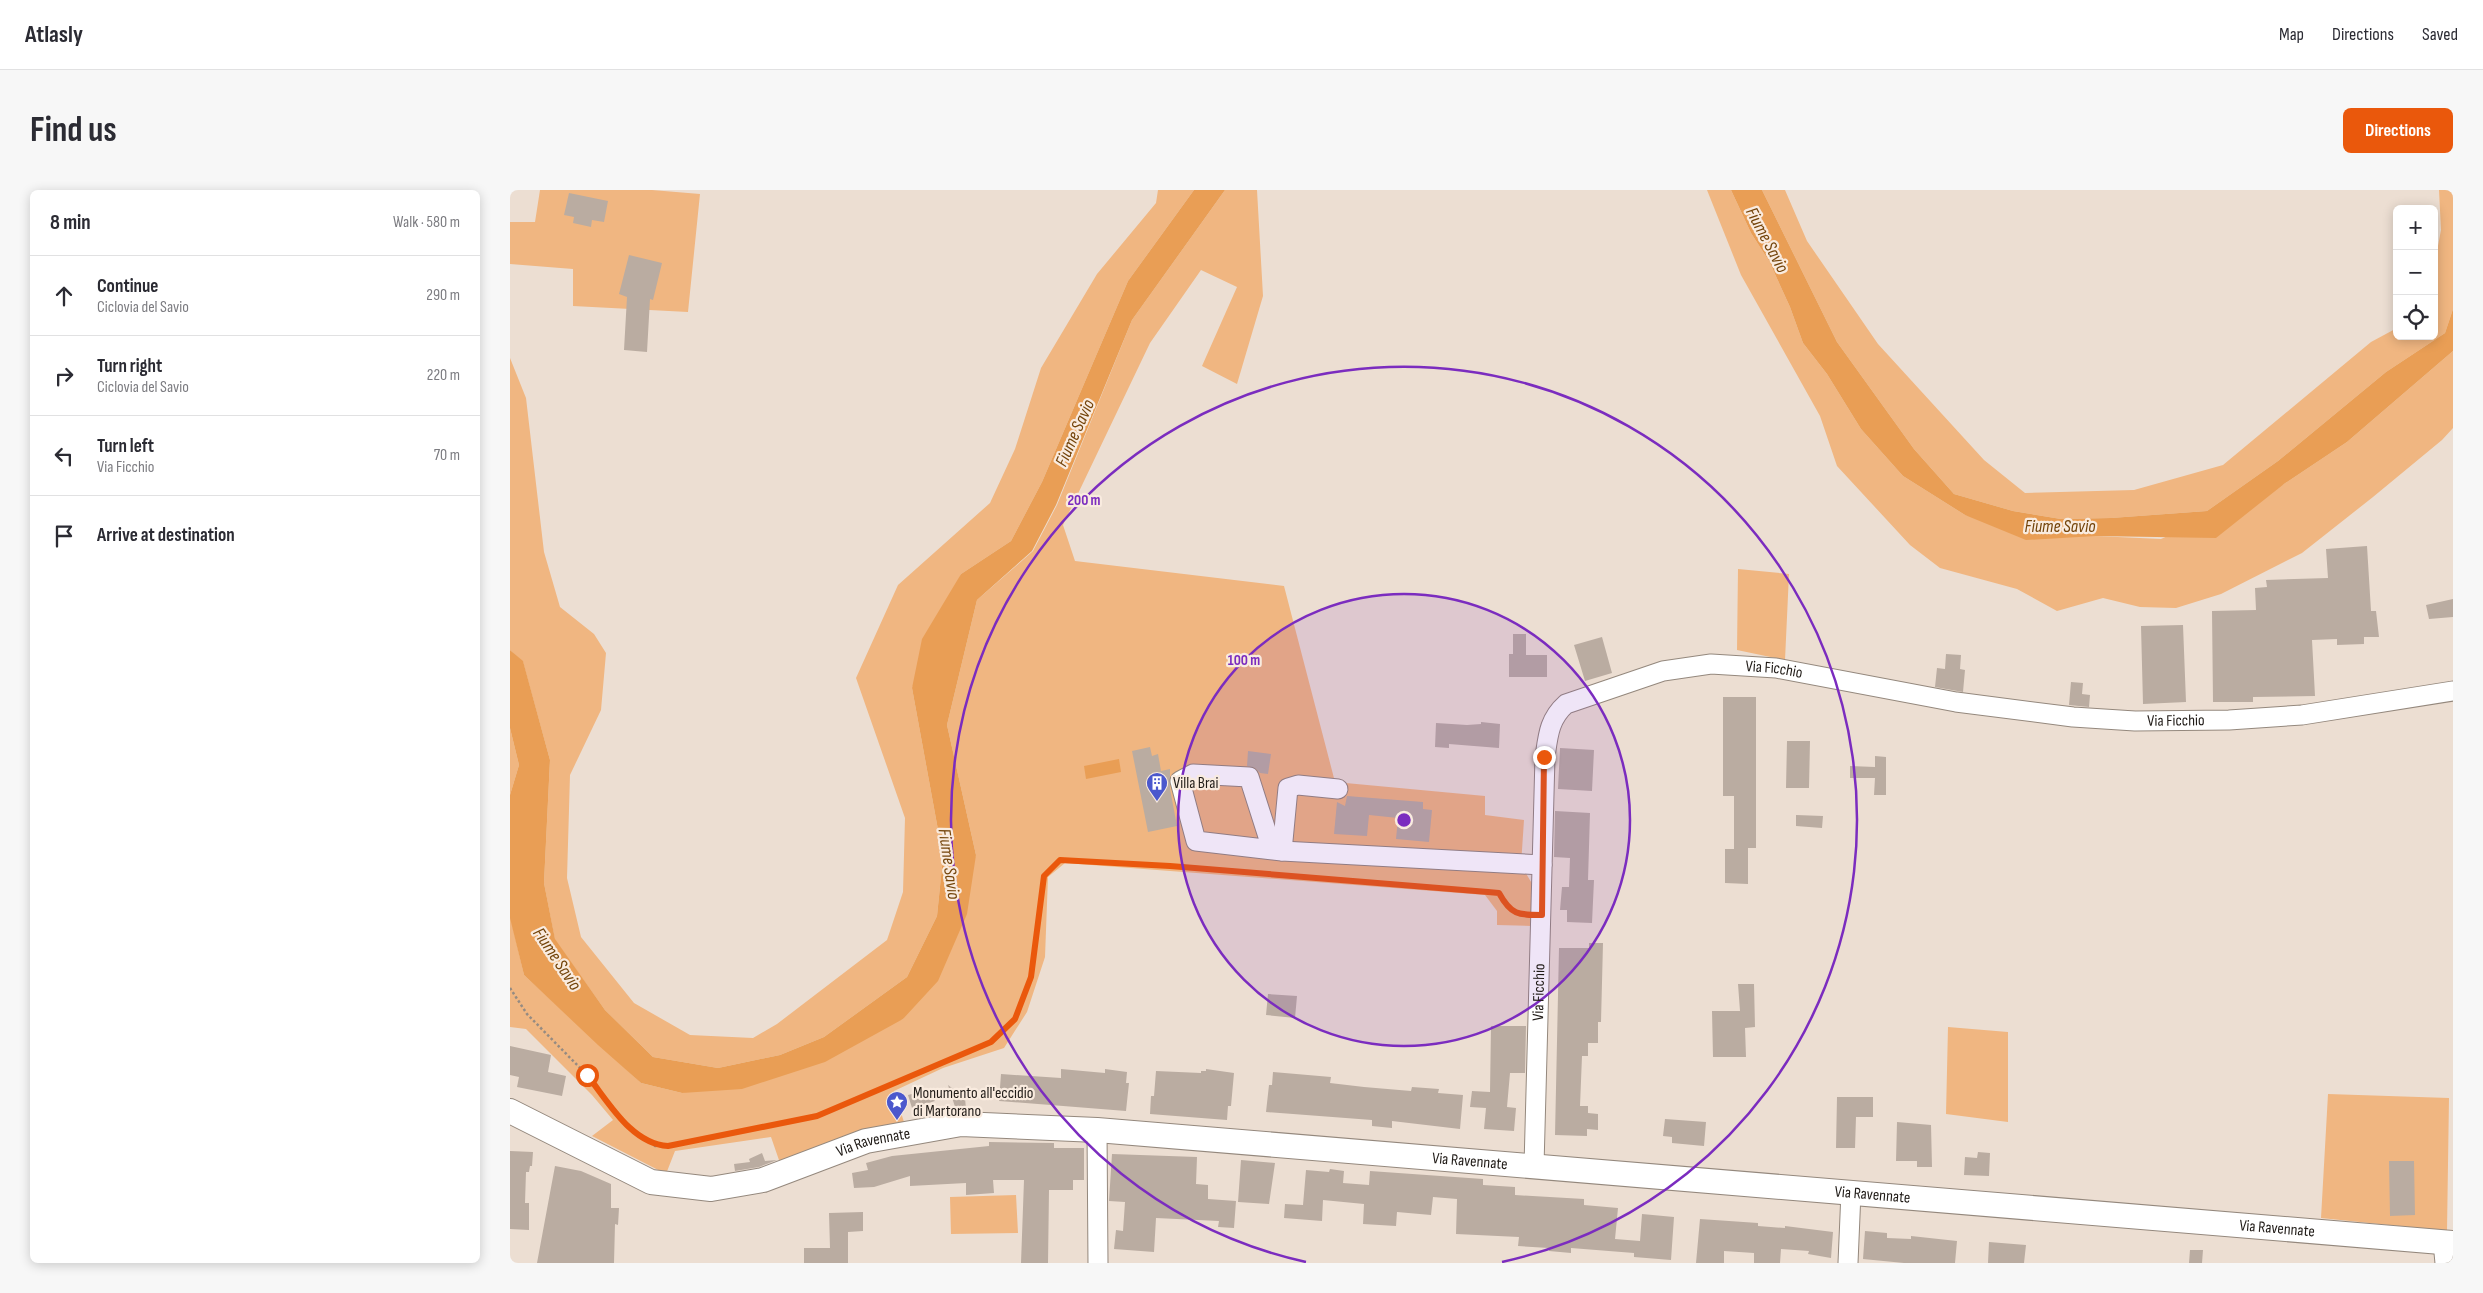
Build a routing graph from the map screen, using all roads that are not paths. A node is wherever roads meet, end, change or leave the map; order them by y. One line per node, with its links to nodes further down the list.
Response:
1 (2453, 691): 4 (street, Via Ficchio)
2 (1338, 789): 3 (street)
3 (1277, 850): 3 (street); 4 (street)
4 (1542, 865): 7 (street, Via Ficchio)
5 (510, 1111): 6 (main road, Via Ravennate)
6 (1097, 1130): 7 (main road, Via Ravennate); 10 (street)
7 (1534, 1166): 8 (main road, Via Ravennate)
8 (1851, 1192): 9 (main road, Via Ravennate); 11 (street)
9 (2447, 1249)
10 (1098, 1263)
11 (1848, 1263)

